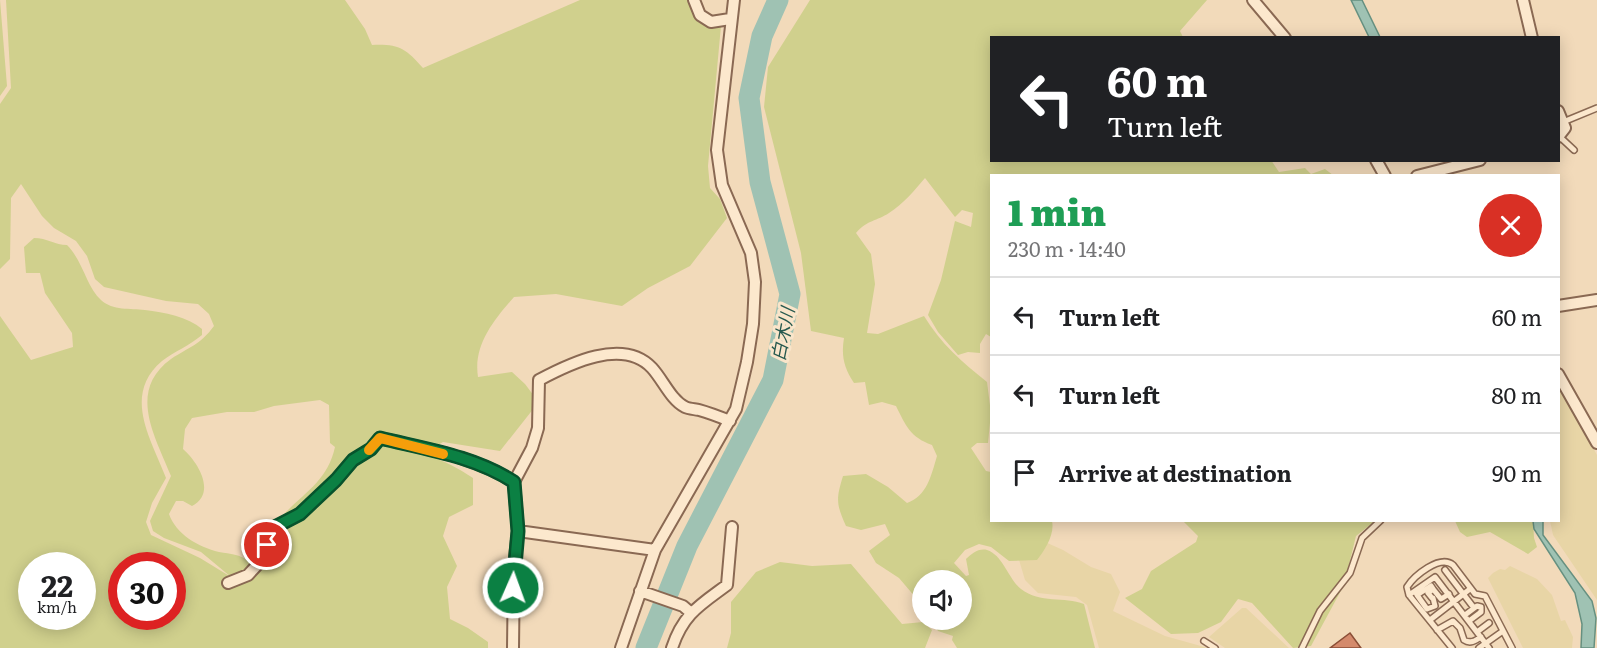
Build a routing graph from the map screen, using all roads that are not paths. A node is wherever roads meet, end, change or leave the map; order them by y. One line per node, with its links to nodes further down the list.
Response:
1 (694, 0): 5 (street)
2 (734, 0): 5 (street)
3 (1253, 0): 6 (street)
4 (1523, 0): 7 (street)
5 (730, 19): 19 (street)
6 (1283, 36)
7 (1532, 36)
8 (1597, 108): 10 (lane)
9 (1560, 115): 10 (street)
10 (1563, 122): 11 (street)
11 (1560, 136)
12 (1560, 138): 13 (lane)
13 (1574, 150)
14 (1472, 162): 15 (street)
15 (1422, 174)
16 (1597, 300): 17 (street)
17 (1560, 306)
18 (1560, 378): 20 (street)
19 (730, 421): 21 (street); 25 (street)
20 (1597, 443)
21 (514, 482): 24 (street); 29 (street)
22 (1379, 522): 51 (lane)
23 (732, 527): 38 (street)
24 (518, 531): 25 (street); 47 (street)
25 (655, 550): 31 (street)
26 (1453, 565): 27 (lane); 30 (lane); 32 (lane)
27 (1445, 570): 28 (lane); 34 (lane)
28 (1435, 577): 32 (lane); 33 (lane)
29 (228, 583)
30 (1470, 588): 34 (lane); 44 (lane)
31 (640, 591): 38 (street); 48 (street)
32 (1414, 594): 35 (lane); 35 (lane); 40 (lane)
33 (1449, 594): 35 (lane); 36 (lane)
34 (1464, 594): 36 (lane); 37 (lane)
35 (1434, 595)
36 (1454, 601): 39 (lane); 40 (lane)
37 (1474, 608): 39 (lane); 41 (lane)
38 (687, 609): 49 (street)
39 (1465, 615): 41 (lane)
40 (1430, 620): 43 (lane)
41 (1469, 621): 45 (lane)
42 (1489, 623): 45 (lane)
43 (1437, 630): 45 (lane); 52 (lane)
44 (1503, 631): 45 (lane); 55 (lane)
45 (1481, 637): 53 (lane); 54 (lane)
46 (1204, 641): 50 (lane)
47 (513, 648)
48 (621, 648)
49 (672, 648)
50 (1215, 648)
51 (1302, 648)
52 (1452, 648)
53 (1479, 648)
54 (1489, 648)
55 (1512, 648)

